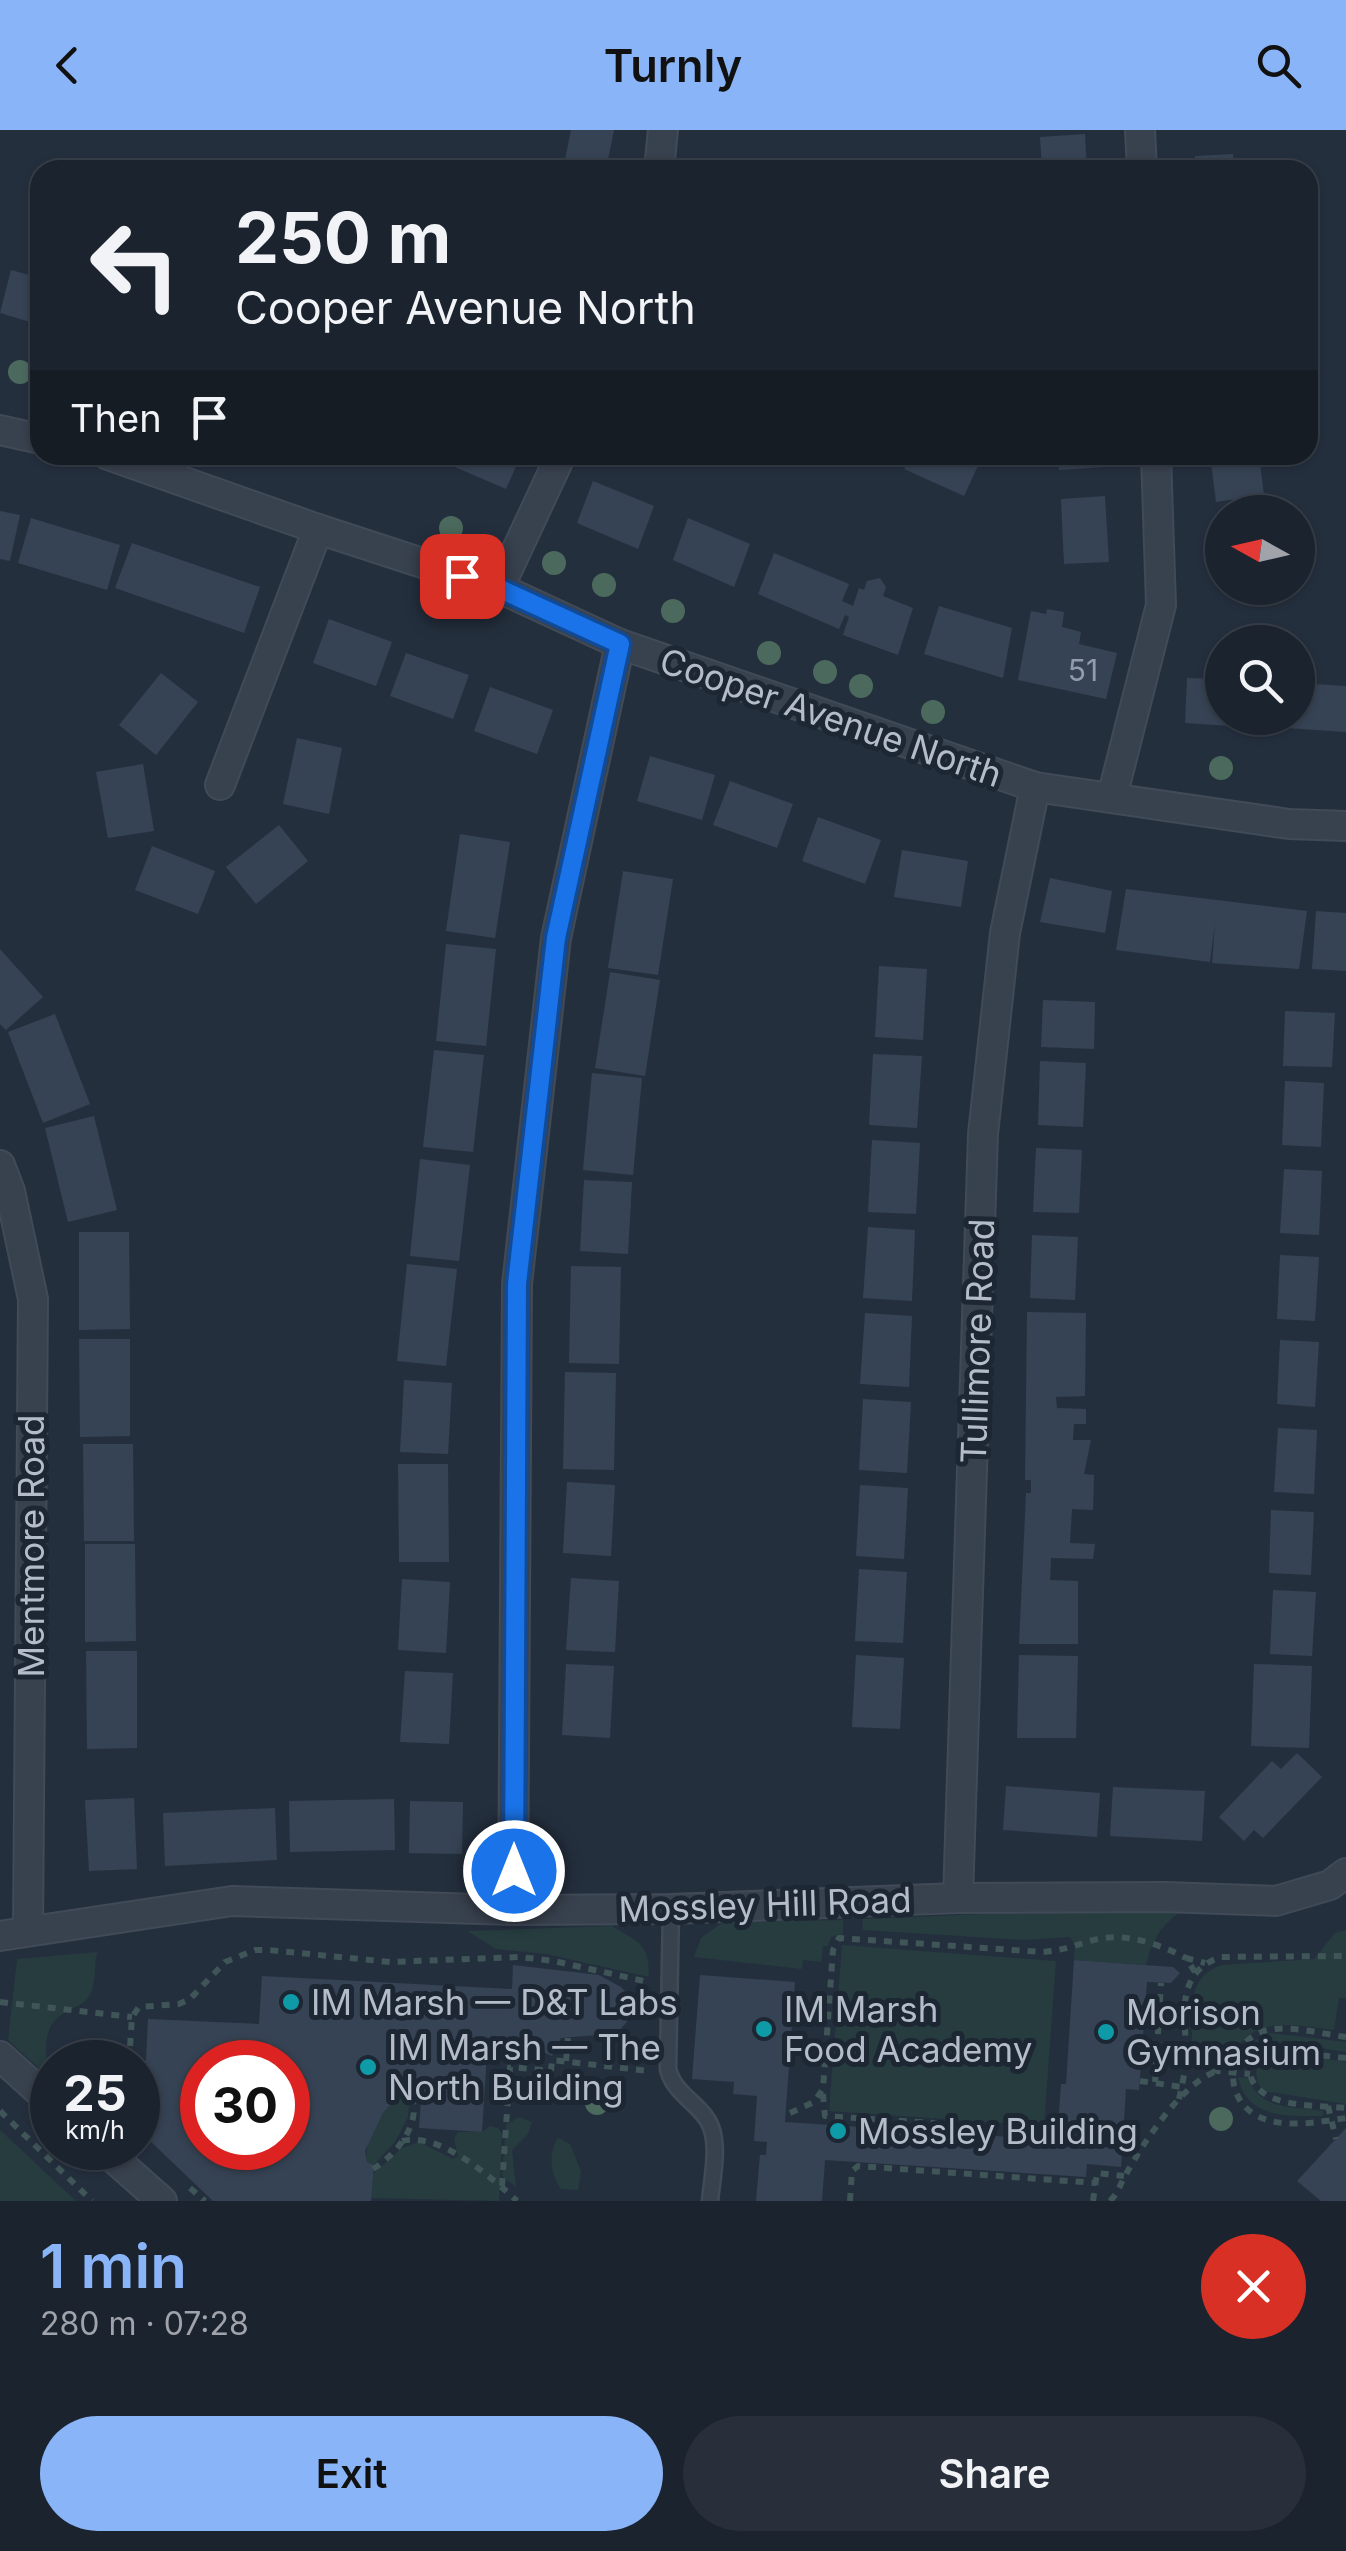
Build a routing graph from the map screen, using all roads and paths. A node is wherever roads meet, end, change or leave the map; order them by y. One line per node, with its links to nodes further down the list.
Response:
1 (663, 130): 3 (street)
2 (1140, 130): 4 (street)
3 (661, 160)
4 (1142, 160)
5 (0, 430): 6 (street)
6 (30, 437)
7 (136, 465): 10 (street, Cooper Avenue North)
8 (556, 465): 11 (street)
9 (1156, 465): 15 (street)
10 (318, 529): 11 (street, Cooper Avenue North); 13 (street)
11 (498, 588): 12 (street, Cooper Avenue North)
12 (620, 644): 14 (street, Cooper Avenue North); 21 (street)
13 (220, 785)
14 (1035, 788): 15 (street, Cooper Avenue North); 19 (street, Tullimore Road)
15 (1112, 797): 16 (street, Cooper Avenue North)
16 (1346, 826)
17 (0, 1165): 22 (street, Mentmore Road)
18 (1346, 1873): 19 (street, Mossley Hill Road)
19 (958, 1898): 20 (street, Mossley Hill Road)
20 (671, 1909): 21 (street, Mossley Hill Road); 43 (lane)
21 (513, 1910): 22 (street, Mossley Hill Road)
22 (28, 1931): 23 (street, Mossley Hill Road)
23 (0, 1936)
24 (1346, 1956): 26 (path)
25 (1186, 1958): 26 (path); 27 (path); 49 (path)
26 (1206, 1963): 27 (path)
27 (1194, 1972): 35 (path)
28 (649, 1982): 31 (path)
29 (1161, 1982): 46 (path)
30 (0, 2002): 31 (path)
31 (132, 2017): 34 (path)
32 (1346, 2037): 42 (path)
33 (568, 2038): 39 (path)
34 (131, 2040)
35 (1186, 2051): 41 (path); 48 (path)
36 (0, 2056): 47 (street)
37 (640, 2058): 40 (path)
38 (1346, 2058): 44 (path)
39 (566, 2062): 40 (path); 66 (path)
40 (631, 2069): 43 (path)
41 (1217, 2071): 42 (path); 48 (path)
42 (1232, 2072): 44 (path); 56 (path)
43 (669, 2074): 70 (lane)
44 (1250, 2074): 51 (path)
45 (1140, 2081): 46 (path)
46 (1155, 2082): 48 (path)
47 (30, 2083)
48 (1185, 2088): 64 (path)
49 (824, 2089): 54 (path); 58 (path)
50 (412, 2100): 57 (path)
51 (1328, 2106): 52 (path); 56 (path)
52 (1346, 2108)
53 (0, 2111): 67 (path)
54 (790, 2113)
55 (1346, 2118): 56 (path)
56 (1330, 2120): 60 (path)
57 (412, 2121): 59 (path); 61 (path)
58 (950, 2124)
59 (420, 2138): 61 (path); 66 (path)
60 (1336, 2139)
61 (402, 2142): 62 (path)
62 (373, 2169)
63 (127, 2170): 68 (street)
64 (1124, 2176): 65 (path); 73 (path)
65 (1096, 2183): 71 (path); 72 (path)
66 (502, 2186): 69 (path)
67 (92, 2201)
68 (162, 2201)
69 (517, 2201)
70 (710, 2201)
71 (850, 2201)
72 (1093, 2201)
73 (1110, 2201)

